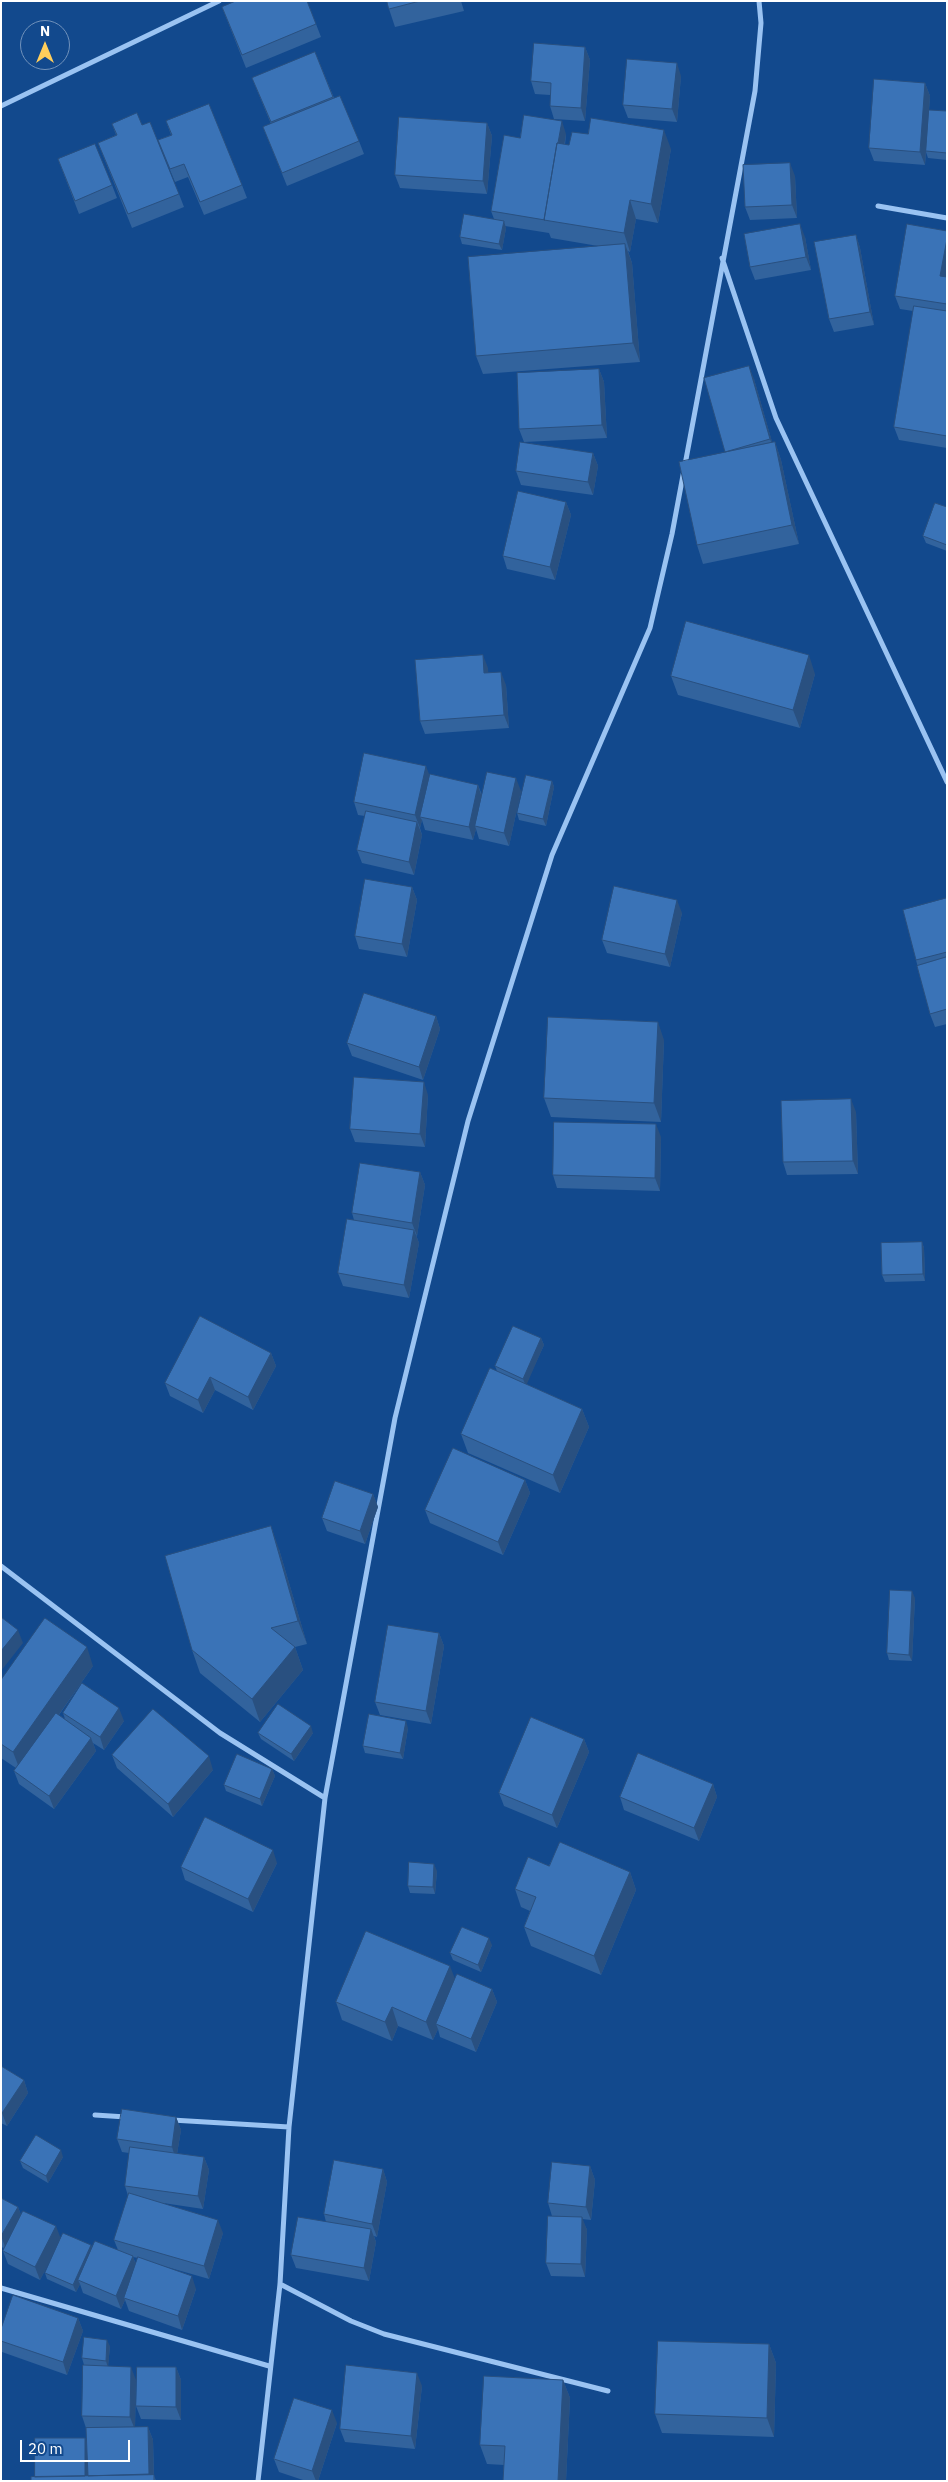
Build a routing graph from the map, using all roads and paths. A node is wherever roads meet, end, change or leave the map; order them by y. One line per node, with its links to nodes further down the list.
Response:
1 (219, 1): 3 (street)
2 (758, 1): 6 (street)
3 (1, 106)
4 (878, 206): 5 (street)
5 (947, 218)
6 (722, 258): 7 (street); 9 (street)
7 (946, 779)
8 (1, 1566): 9 (street)
9 (325, 1798): 13 (street)
10 (95, 2116): 11 (street)
11 (134, 2118)
12 (163, 2120): 13 (street)
13 (289, 2127): 14 (street)
14 (280, 2284): 16 (street); 17 (street)
15 (1, 2288): 16 (street)
16 (269, 2366): 18 (street)
17 (608, 2391)
18 (258, 2481)

